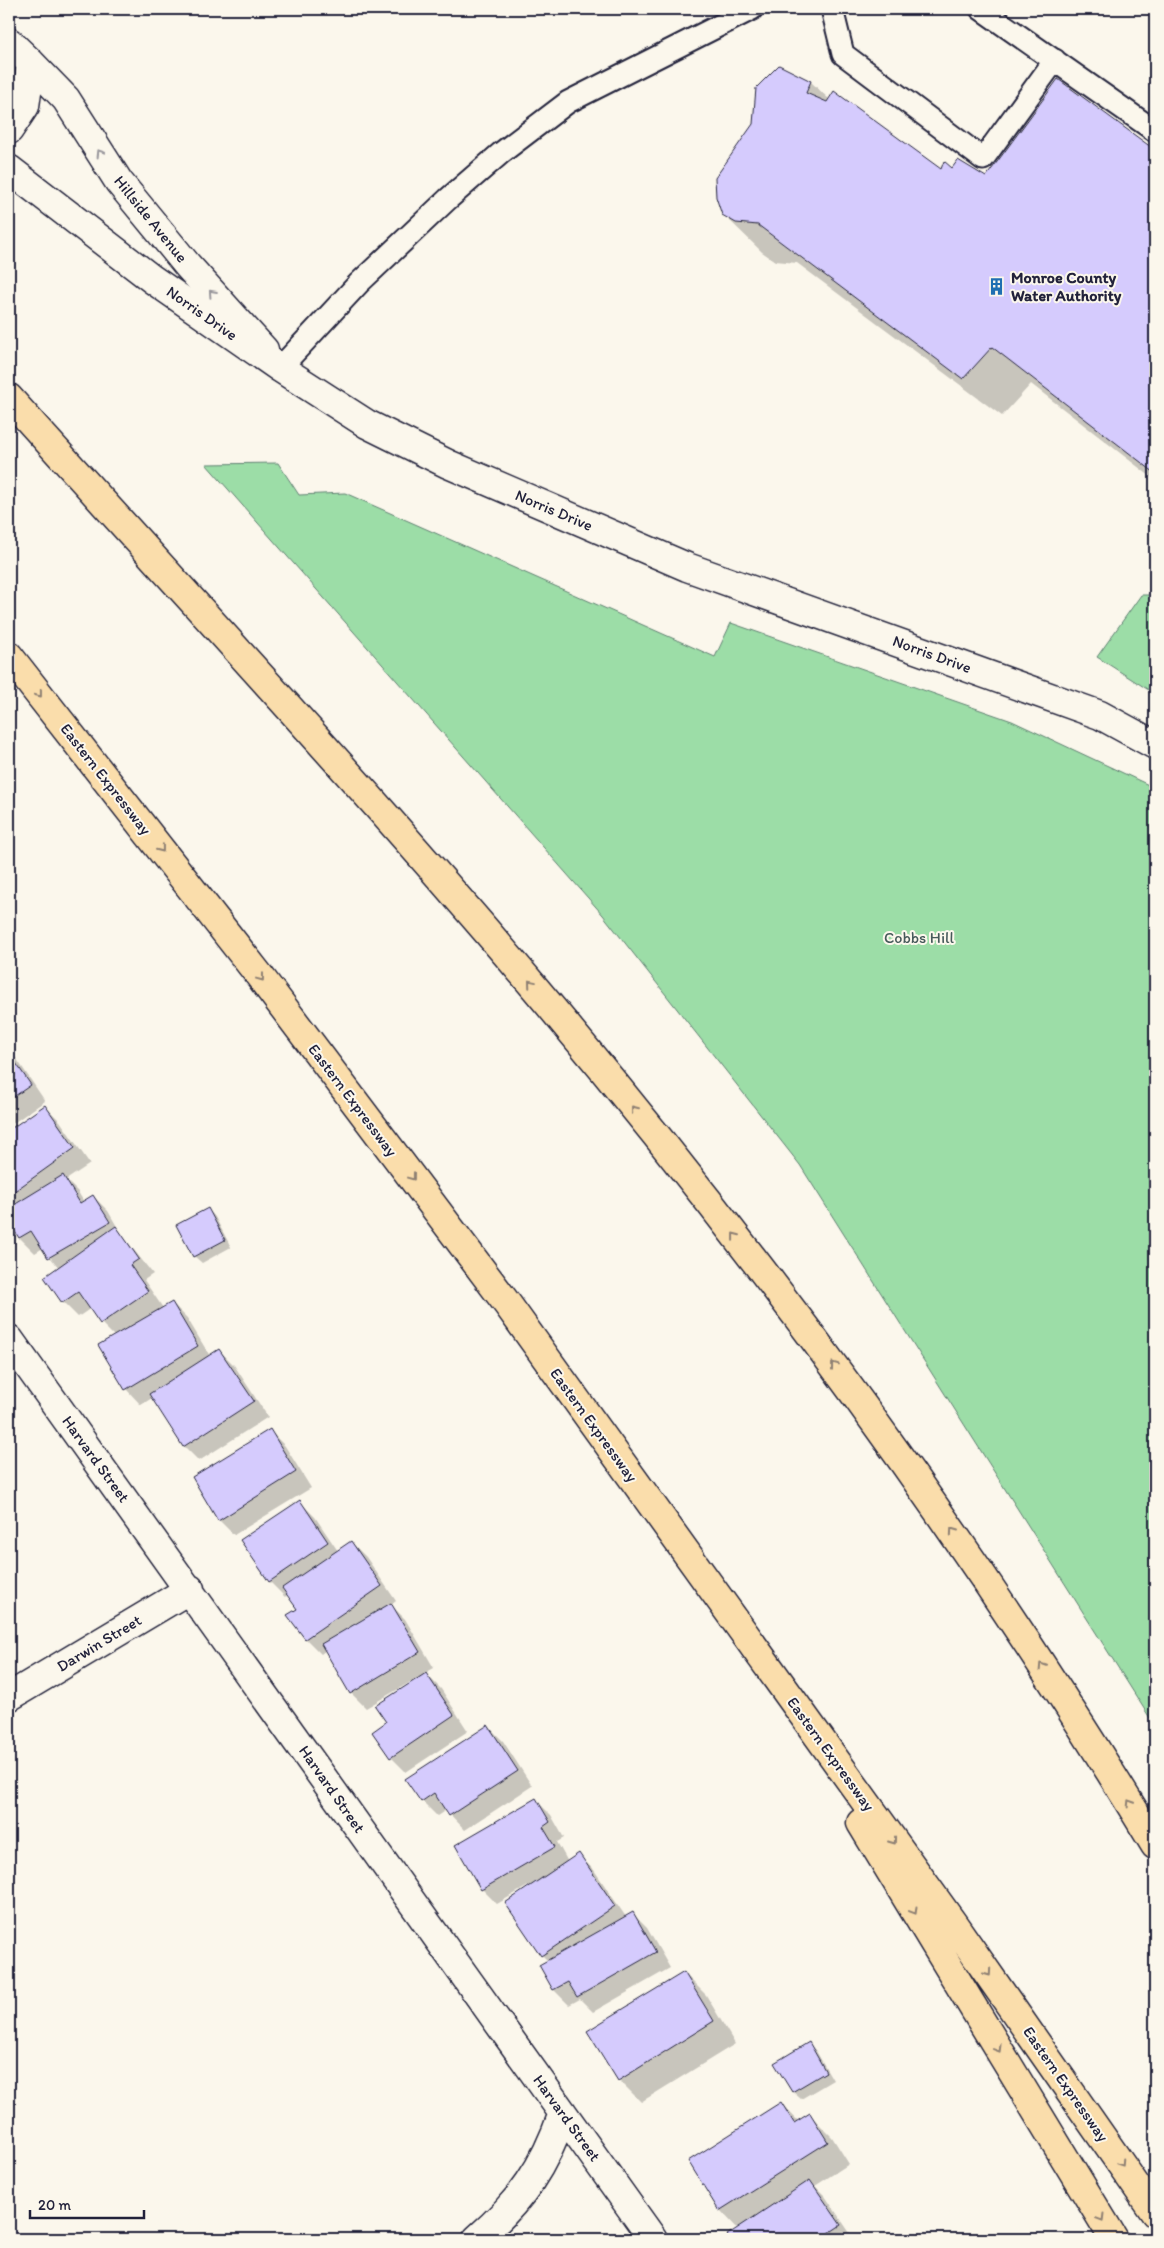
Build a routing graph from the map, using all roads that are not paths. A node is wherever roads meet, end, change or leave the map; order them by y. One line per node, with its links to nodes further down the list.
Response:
1 (752, 9): 10 (lane)
2 (832, 9): 5 (lane)
3 (981, 9): 5 (lane)
4 (9, 42): 6 (street, Hillside Avenue)
5 (1055, 60): 8 (lane)
6 (31, 63): 7 (street); 10 (street, Hillside Avenue, one-way to 6)
7 (9, 130)
8 (1155, 131)
9 (9, 169): 10 (street, Norris Drive)
10 (280, 368): 13 (street, Norris Drive)
11 (9, 398): 18 (highway, one-way to 11)
12 (9, 656): 16 (highway, Eastern Expressway, one-way to 16)
13 (1155, 745)
14 (9, 1338): 15 (street, Harvard Street)
15 (190, 1589): 17 (street, Darwin Street); 19 (street, Harvard Street)
16 (752, 1645): 20 (highway, Eastern Expressway, one-way to 20); 23 (highway, one-way to 23)
17 (9, 1697)
18 (1155, 1845)
19 (563, 2113): 21 (street); 22 (street, Harvard Street)
20 (1155, 2213)
21 (477, 2239)
22 (653, 2239)
23 (1114, 2239)

